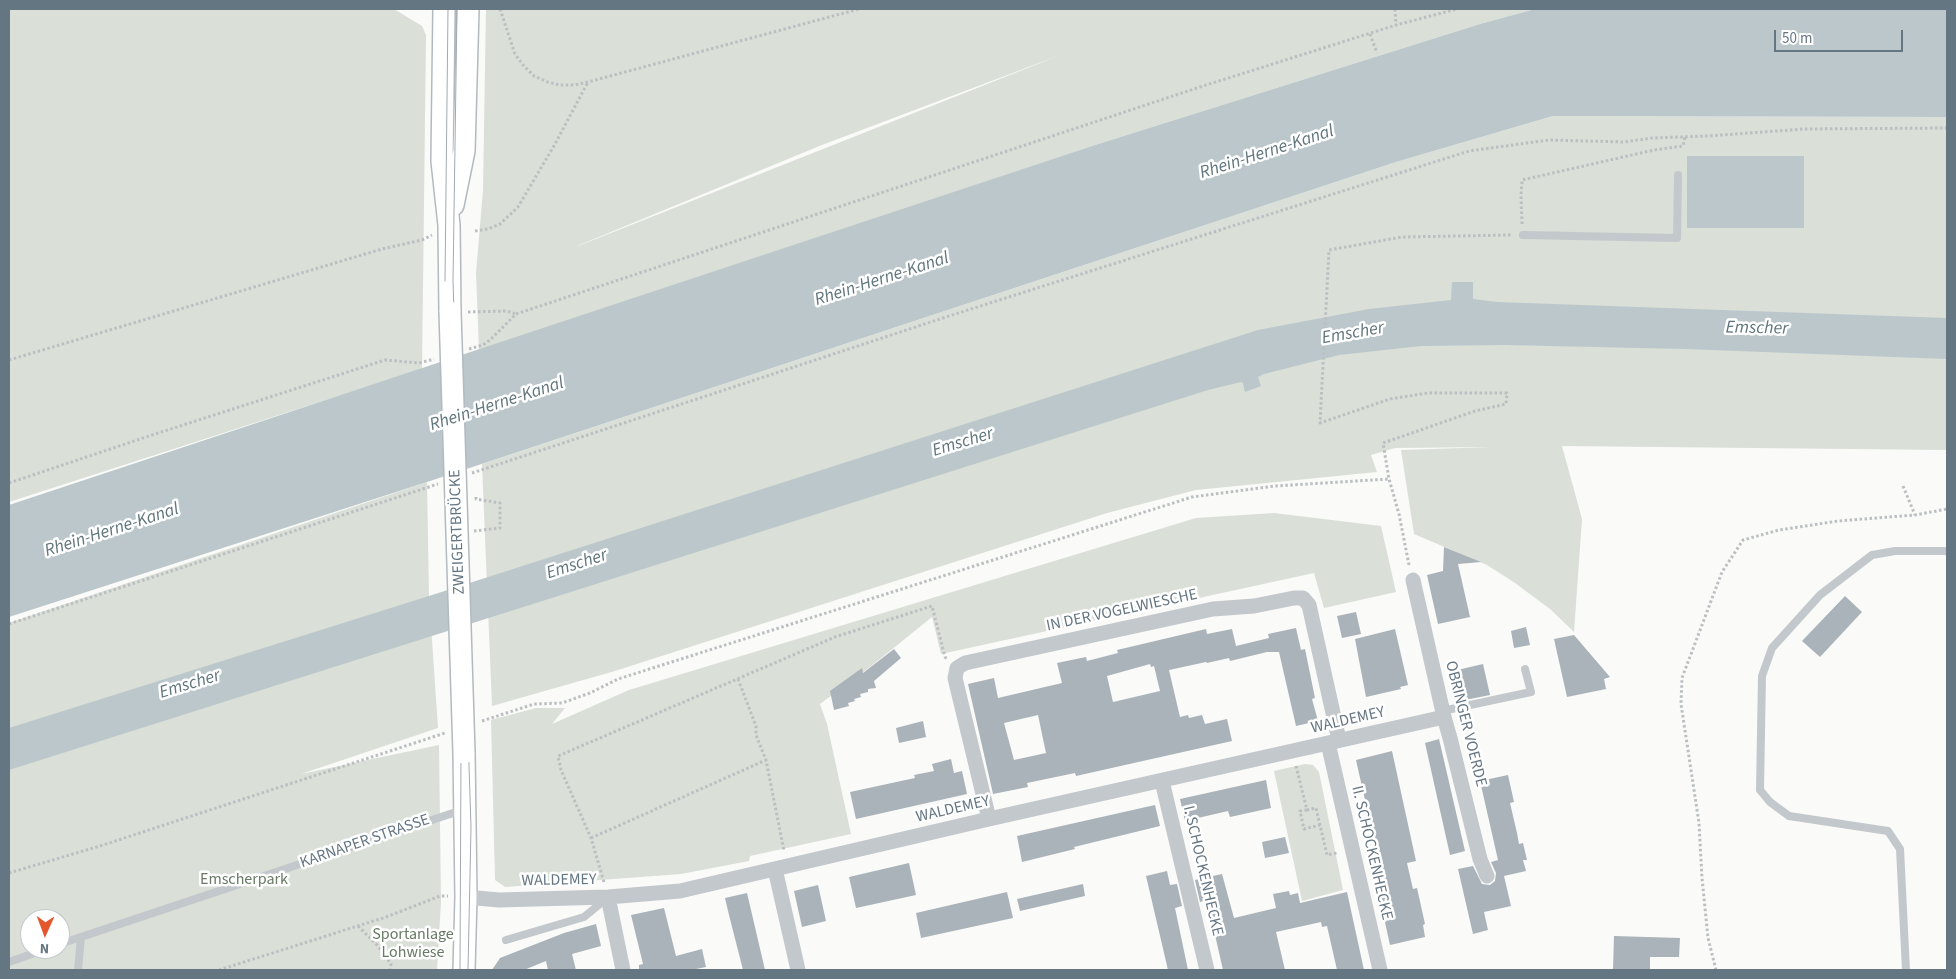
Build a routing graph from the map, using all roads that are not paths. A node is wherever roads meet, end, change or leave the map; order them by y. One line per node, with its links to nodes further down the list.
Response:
1 (444, 9): 4 (main road)
2 (468, 9): 4 (main road)
3 (1678, 175): 5 (lane)
4 (449, 225): 12 (main road, ZWEIGERTBRÜCKE, bridge)
5 (1523, 234)
6 (1947, 551): 27 (lane)
7 (1413, 580): 9 (street, OBRINGER VOERDE)
8 (1525, 669): 9 (lane)
9 (1443, 714): 10 (street, WALDEMEY); 15 (street, OBRINGER VOERDE)
10 (1334, 741): 11 (street, WALDEMEY); 13 (street, IN DER VOGELWIESCHE); 26 (street, II. SCHOCKENHECKE)
11 (1162, 781): 13 (street, WALDEMEY); 25 (street, I. SCHOCKENHECKE)
12 (466, 808): 16 (main road); 18 (lane, KARNAPER STRASSE)
13 (989, 819): 14 (street, WALDEMEY)
14 (781, 868): 17 (street, WALDEMEY); 24 (street)
15 (1487, 876)
16 (466, 897): 17 (street, WALDEMEY); 22 (main road)
17 (608, 897): 19 (lane); 23 (street)
18 (81, 937): 20 (lane, KARNAPER STRASSE); 21 (lane)
19 (506, 940)
20 (70, 941)
21 (78, 970)
22 (464, 970)
23 (623, 970)
24 (798, 970)
25 (1207, 970)
26 (1380, 970)
27 (1906, 970)

